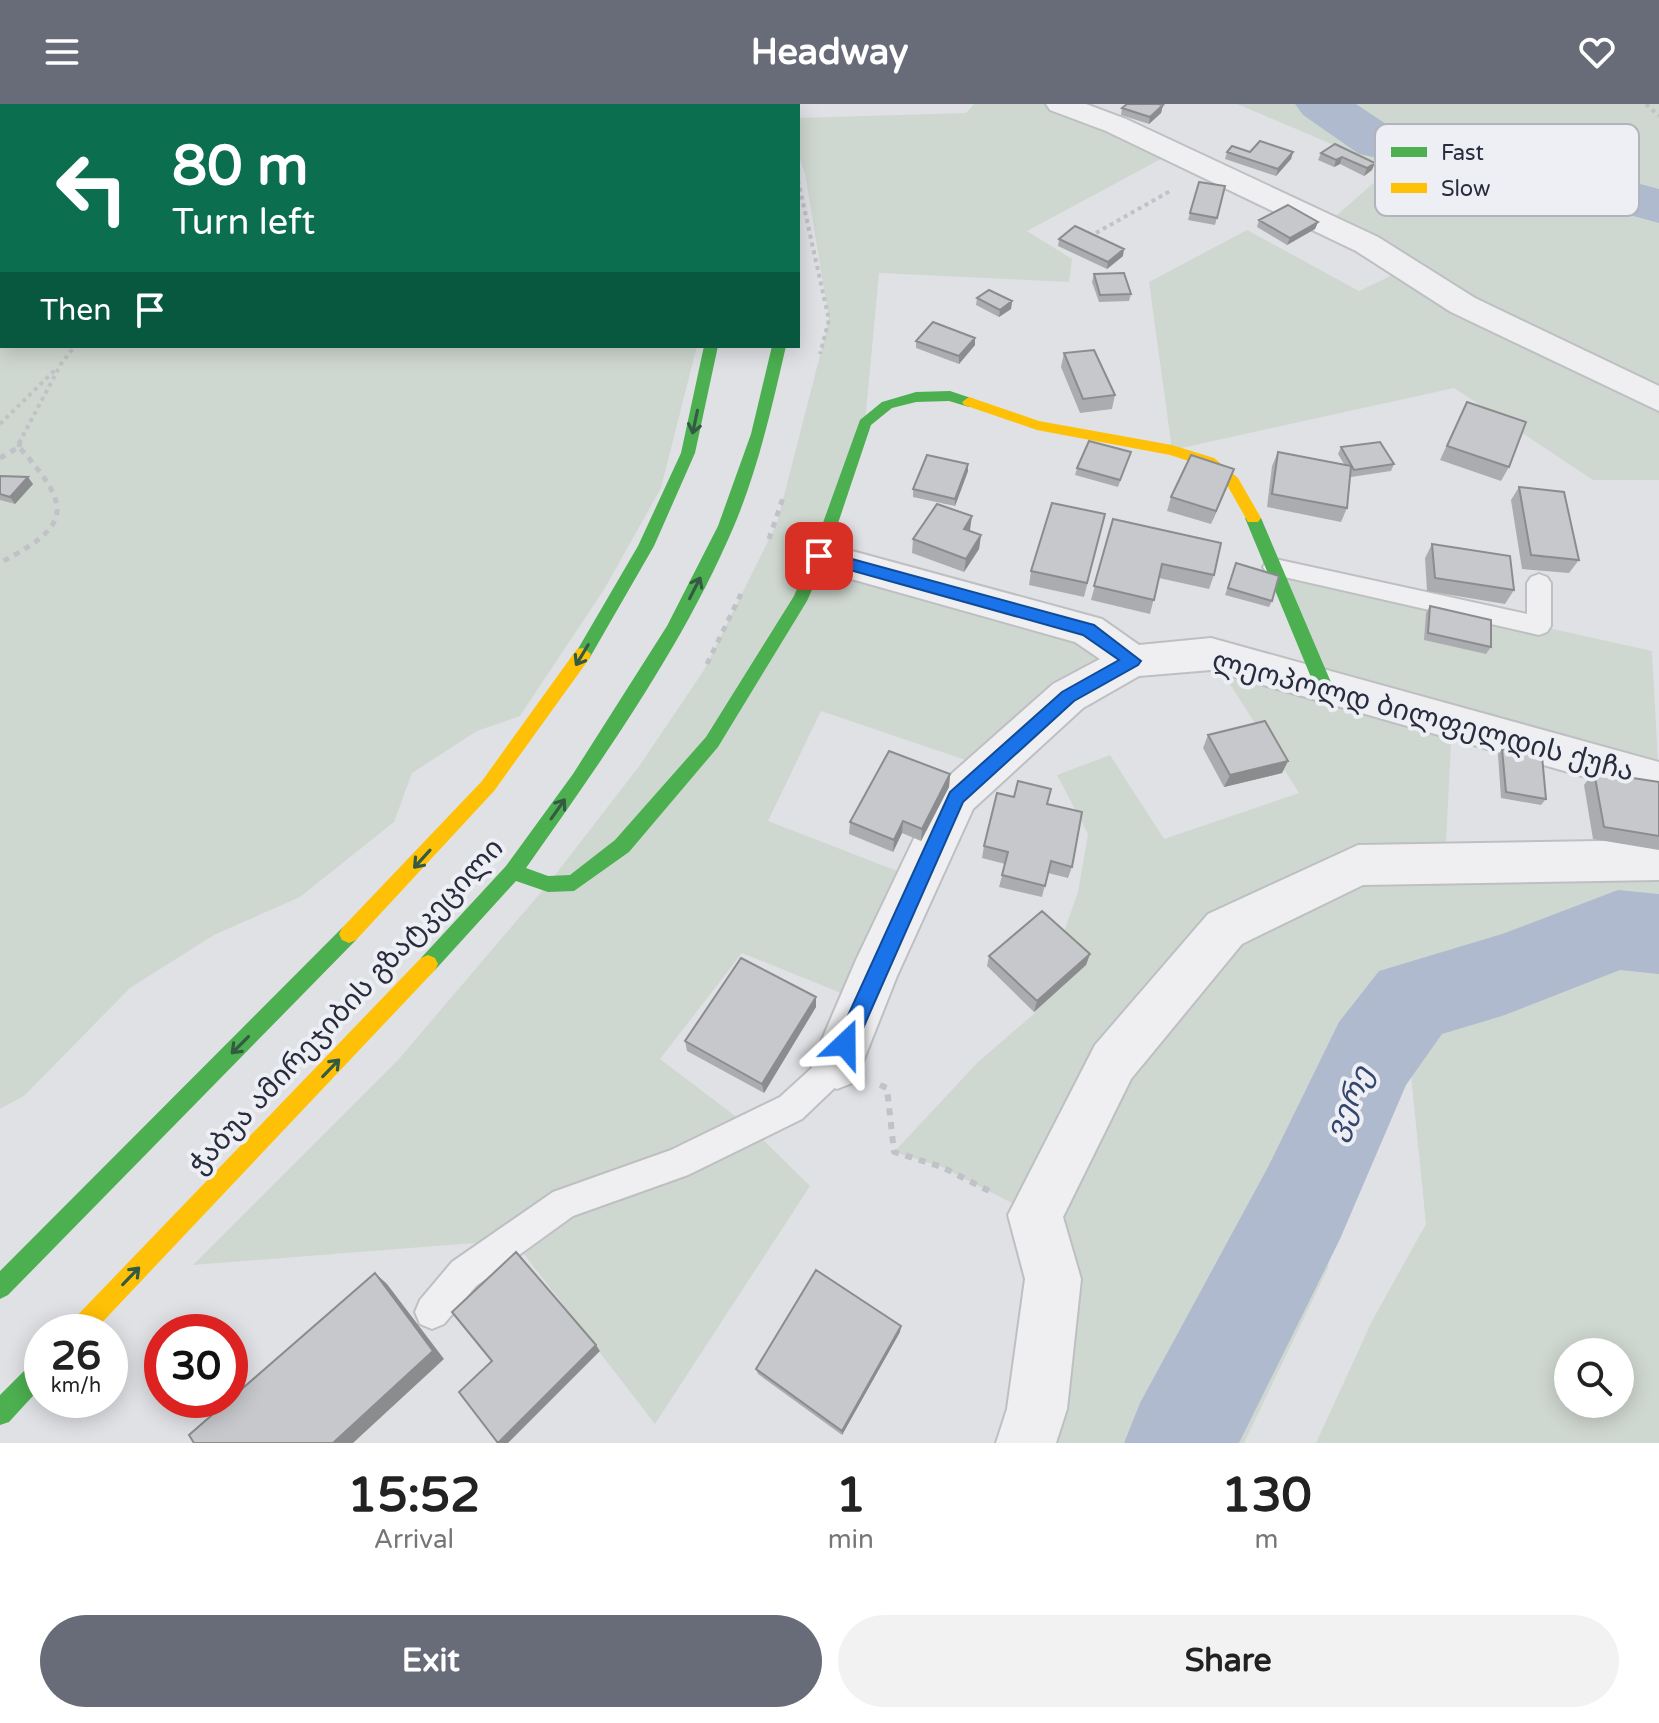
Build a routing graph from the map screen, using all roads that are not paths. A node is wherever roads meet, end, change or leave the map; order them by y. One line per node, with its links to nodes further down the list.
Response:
1 (1060, 104): 4 (street)
2 (711, 348): 14 (main road, ჭაბუა ამირეჯიბის გზატკეცილი, one-way to 14)
3 (779, 348): 12 (main road, ჭაბუა ამირეჯიბის გზატკეცილი, one-way to 3)
4 (1659, 400)
5 (819, 556): 6 (main road); 8 (street); 12 (main road)
6 (1275, 567): 7 (lane); 9 (main road)
7 (1539, 583)
8 (1132, 661): 9 (street, ლეოპოლდ ბილფელდის ქუჩა); 13 (street)
9 (1324, 687): 10 (street, ლეოპოლდ ბილფელდის ქუჩა)
10 (1659, 780)
11 (1659, 860): 19 (street)
12 (513, 872): 16 (main road, ჭაბუა ამირეჯიბის გზატკეცილი, one-way to 12)
13 (837, 1065): 15 (lane)
14 (0, 1287)
15 (432, 1312)
16 (94, 1314)
17 (24, 1388): 18 (main road)
18 (0, 1413)
19 (1026, 1443)

